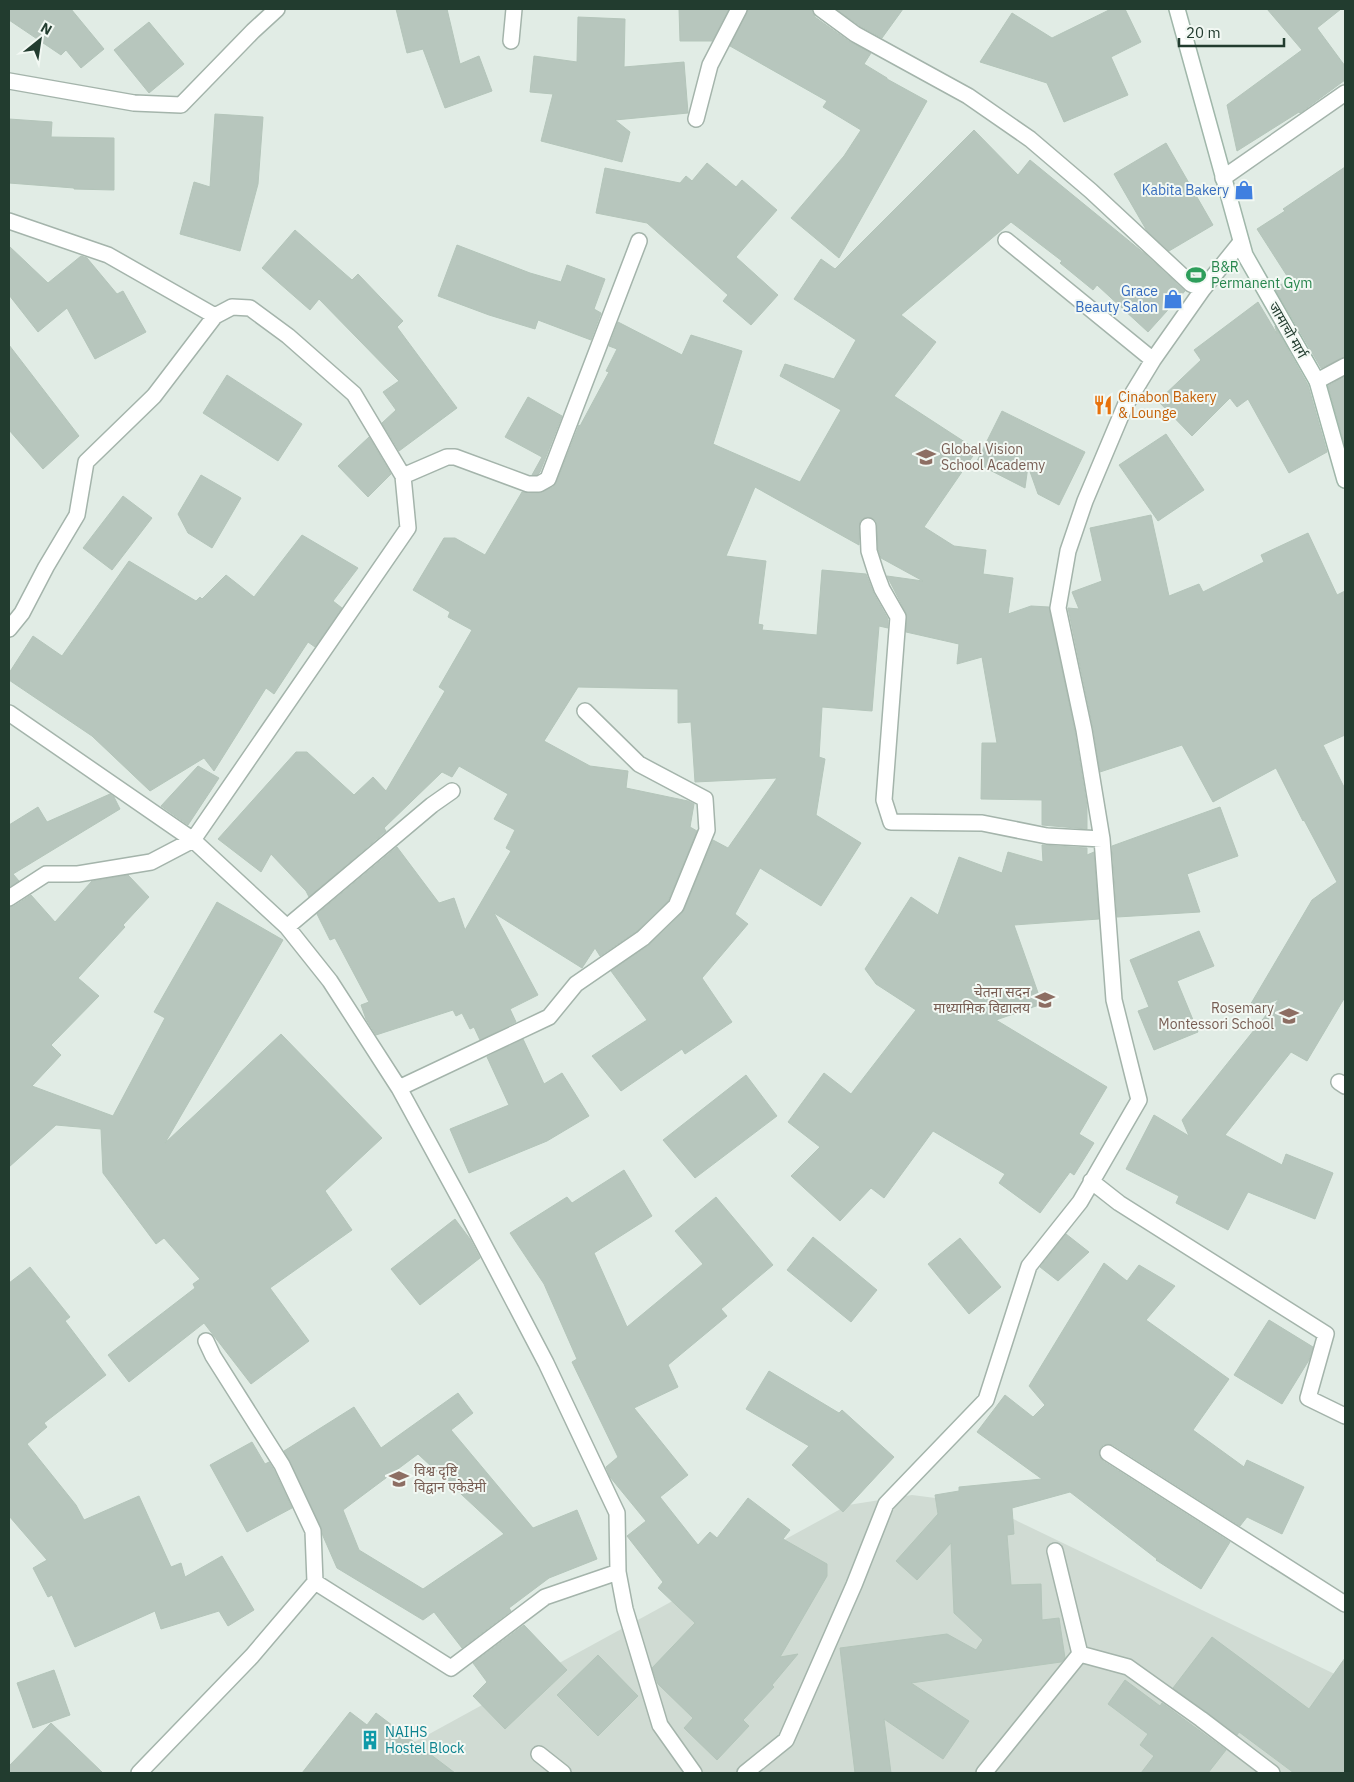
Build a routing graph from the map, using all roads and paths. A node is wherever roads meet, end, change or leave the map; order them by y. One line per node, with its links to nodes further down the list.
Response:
1 (277, 9): 7 (street)
2 (514, 9): 6 (street)
3 (739, 9): 9 (street)
4 (821, 9): 15 (street)
5 (1177, 9): 10 (street, जामाचो मार्ग)
6 (511, 41)
7 (9, 81)
8 (1345, 93): 10 (street)
9 (696, 119)
10 (1223, 178): 14 (street, जामाचो मार्ग)
11 (9, 221): 16 (street)
12 (1006, 240): 17 (street)
13 (639, 241): 20 (street)
14 (1241, 242): 15 (street); 19 (street, जामाचो मार्ग)
15 (1203, 289): 17 (street)
16 (215, 316): 20 (street); 23 (street)
17 (1153, 360): 27 (street)
18 (1345, 366): 19 (street)
19 (1317, 382): 21 (street, जामाचो मार्ग)
20 (403, 476): 28 (street)
21 (1345, 480)
22 (868, 526): 27 (street)
23 (9, 629)
24 (585, 711): 31 (street)
25 (9, 714): 28 (street)
26 (452, 791): 30 (street)
27 (1102, 838): 32 (street)
28 (192, 840): 29 (street); 30 (street)
29 (9, 898)
30 (287, 927): 31 (street)
31 (399, 1088): 37 (street)
32 (1091, 1181): 34 (street); 45 (street)
33 (206, 1341): 38 (street)
34 (1345, 1416)
35 (1108, 1453): 39 (street)
36 (1055, 1551): 40 (street)
37 (618, 1572): 38 (street); 44 (street)
38 (315, 1582): 42 (street)
39 (1345, 1604)
40 (1080, 1654): 46 (street); 47 (street)
41 (539, 1754): 43 (street)
42 (139, 1773)
43 (563, 1773)
44 (694, 1773)
45 (745, 1773)
46 (984, 1773)
47 (1272, 1773)

